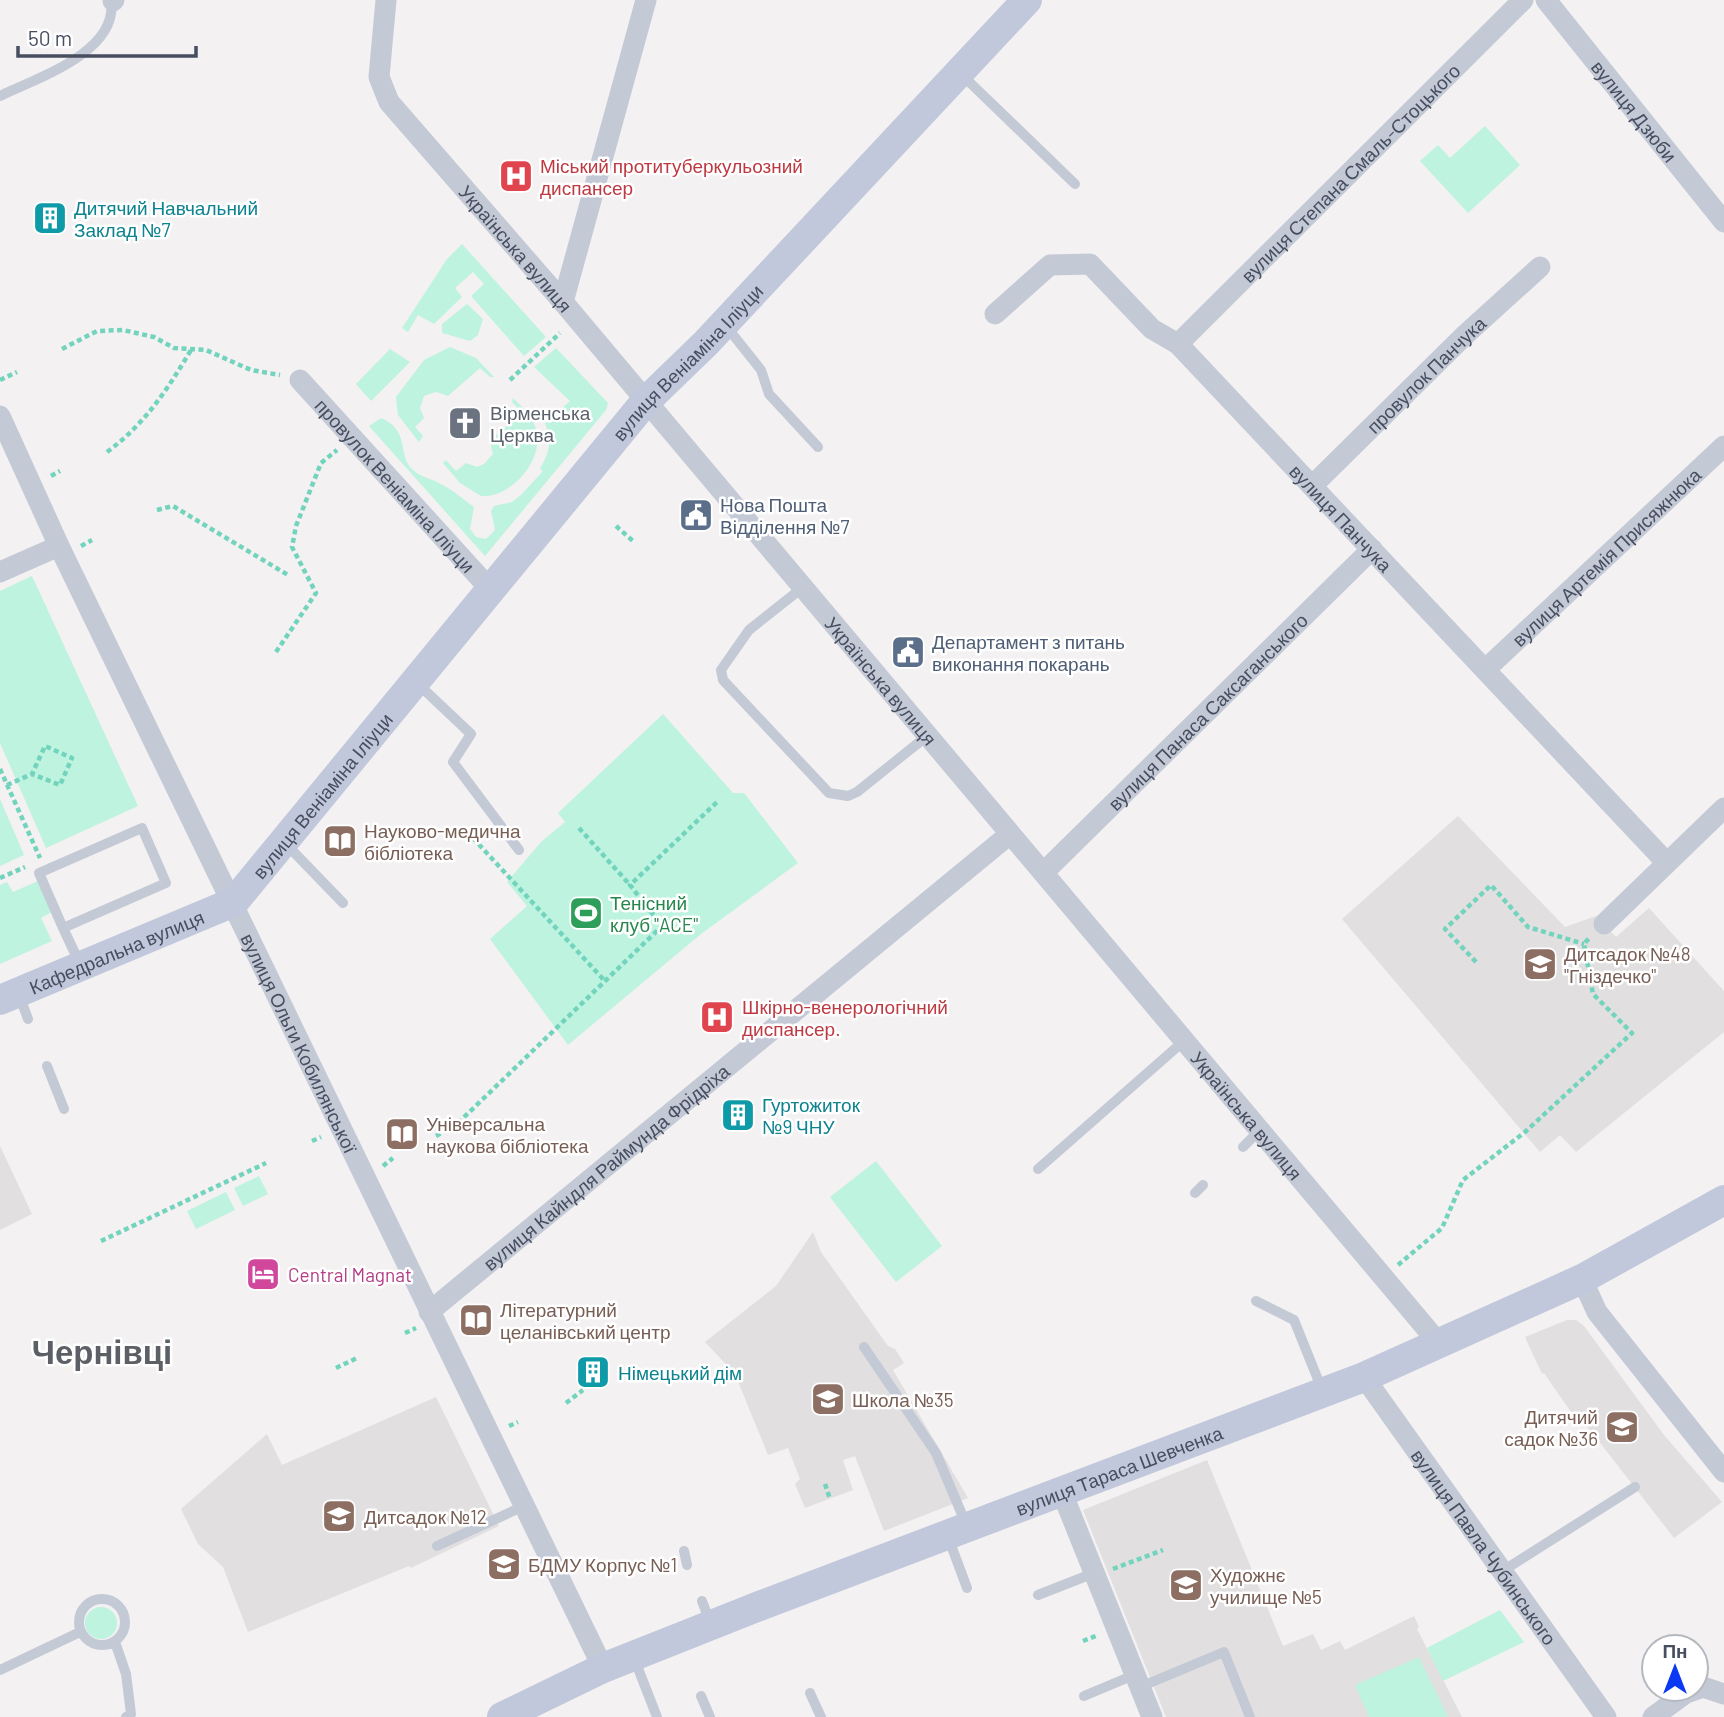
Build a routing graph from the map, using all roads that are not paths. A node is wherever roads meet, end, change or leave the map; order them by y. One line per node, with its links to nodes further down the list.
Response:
1 (113, 0): 8 (lane)
2 (386, 0): 12 (street, Українська вулиця)
3 (646, 0): 12 (street)
4 (1027, 0): 7 (street, вулиця Веніаміна Іліуци)
5 (1523, 0): 15 (street, вулиця Степана Смаль-Стоцького)
6 (1546, 0): 10 (street, вулиця Дзюби)
7 (959, 72): 9 (lane); 14 (street, вулиця Веніаміна Іліуци)
8 (0, 96)
9 (1075, 184)
10 (1724, 222)
11 (1540, 267): 21 (street, провулок Панчука)
12 (569, 310): 17 (street, Українська вулиця)
13 (995, 314): 15 (street, вулиця Панчука)
14 (724, 324): 17 (street, вулиця Веніаміна Іліуци); 20 (lane)
15 (1178, 344): 21 (street, вулиця Панчука)
16 (300, 380): 26 (street, провулок Веніаміна Іліуци)
17 (645, 402): 25 (street, Українська вулиця); 26 (street, вулиця Веніаміна Іліуци)
18 (0, 416): 22 (street, вулиця Ольги Кобилянської)
19 (1724, 446): 27 (street, вулиця Артемія Присяжнюка)
20 (818, 447)
21 (1313, 485): 23 (street, вулиця Панчука)
22 (59, 546): 24 (street); 36 (street, вулиця Ольги Кобилянської)
23 (1372, 550): 27 (street, вулиця Панчука); 35 (street, вулиця Панаса Саксаганського)
24 (0, 572)
25 (802, 588): 29 (street, Українська вулиця); 29 (lane)
26 (490, 589): 28 (street, вулиця Веніаміна Іліуци)
27 (1487, 668): 34 (street, вулиця Панчука)
28 (415, 681): 32 (street, вулиця Веніаміна Іліуци); 33 (lane)
29 (927, 736): 31 (street, Українська вулиця)
30 (1724, 808): 34 (street)
31 (1010, 834): 35 (street, Українська вулиця); 51 (street, вулиця Кайндля Раймунда Фрідріха)
32 (284, 842): 36 (street, вулиця Веніаміна Іліуци); 37 (lane)
33 (519, 850)
34 (1666, 862): 38 (street)
35 (1044, 872): 42 (street, Українська вулиця)
36 (234, 902): 40 (street, Кафедральна вулиця); 51 (street, вулиця Ольги Кобилянської)
37 (343, 903)
38 (1604, 924)
39 (63, 928): 39 (lane); 40 (lane)
40 (81, 966): 41 (street, Кафедральна вулиця)
41 (15, 1004)
42 (1185, 1040): 45 (street, Українська вулиця); 47 (lane)
43 (47, 1066): 44 (lane)
44 (64, 1110)
45 (1260, 1130): 46 (lane); 52 (street, Українська вулиця)
46 (1243, 1147)
47 (1038, 1169)
48 (1724, 1200): 49 (street, вулиця Тараса Шевченка)
49 (1582, 1279): 52 (street, вулиця Тараса Шевченка); 56 (street)
50 (1256, 1301): 55 (lane)
51 (429, 1311): 59 (street, вулиця Ольги Кобилянської)
52 (1437, 1341): 54 (street, вулиця Тараса Шевченка)
53 (864, 1347): 60 (lane)
54 (1363, 1377): 55 (street, вулиця Тараса Шевченка); 65 (street, вулиця Павла Чубинського)
55 (1323, 1392): 58 (street, вулиця Тараса Шевченка)
56 (1724, 1472)
57 (1635, 1487): 65 (lane)
58 (1061, 1490): 60 (street, вулиця Тараса Шевченка); 64 (street)
59 (523, 1506): 61 (lane); 71 (street, вулиця Ольги Кобилянської)
60 (957, 1531): 66 (lane); 70 (street, вулиця Тараса Шевченка)
61 (437, 1546)
62 (684, 1552): 63 (lane)
63 (687, 1565)
64 (1101, 1572): 67 (lane); 73 (street)
65 (1500, 1572): 85 (street, вулиця Павла Чубинського)
66 (967, 1588)
67 (1038, 1595)
68 (80, 1632): 69 (lane); 69 (lane); 72 (lane)
69 (115, 1642): 78 (lane)
70 (633, 1656): 71 (street, вулиця Тараса Шевченка); 80 (lane)
71 (603, 1668): 79 (street, вулиця Тараса Шевченка)
72 (0, 1670)
73 (1137, 1681): 77 (lane); 83 (street); 84 (lane)
74 (810, 1693): 82 (lane)
75 (1724, 1694): 86 (street)
76 (701, 1696): 81 (lane)
77 (1084, 1696)
78 (126, 1717)
79 (502, 1717)
80 (657, 1717)
81 (710, 1717)
82 (821, 1717)
83 (1152, 1717)
84 (1250, 1717)
85 (1606, 1717)
86 (1653, 1717)

